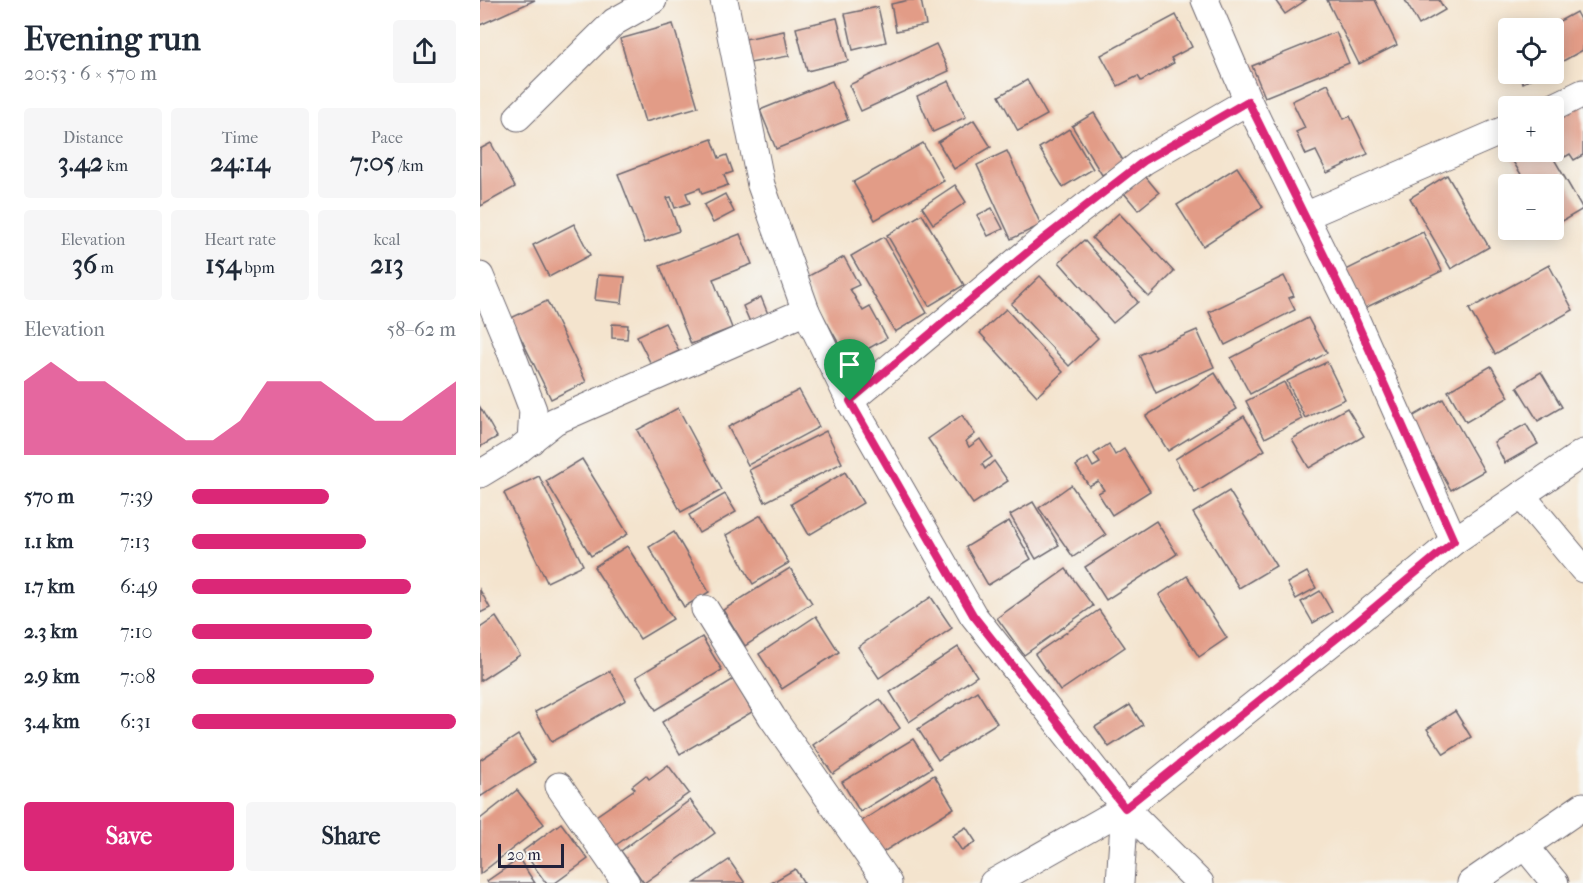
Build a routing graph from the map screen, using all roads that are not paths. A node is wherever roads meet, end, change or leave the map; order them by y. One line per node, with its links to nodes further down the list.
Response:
1 (653, 0): 7 (street)
2 (723, 0): 11 (street)
3 (1210, 1): 5 (street)
4 (1583, 93): 6 (street)
5 (1248, 101): 9 (street); 12 (street)
6 (1564, 102)
7 (518, 117)
8 (1498, 133): 9 (street)
9 (1305, 216): 17 (street)
10 (480, 276): 13 (street)
11 (806, 311): 12 (street); 13 (street)
12 (850, 401): 22 (street)
13 (531, 441): 15 (street)
14 (1583, 453): 16 (street)
15 (480, 474)
16 (1521, 495): 17 (street); 18 (street)
17 (1454, 541): 22 (street)
18 (1583, 569)
19 (705, 609): 25 (street)
20 (559, 786): 24 (street)
21 (1583, 806): 23 (street)
22 (1125, 808): 26 (street); 27 (street); 28 (street)
23 (1524, 845): 29 (street); 30 (street)
24 (626, 883)
25 (888, 883)
26 (993, 883)
27 (1120, 883)
28 (1200, 883)
29 (1471, 883)
30 (1555, 883)

